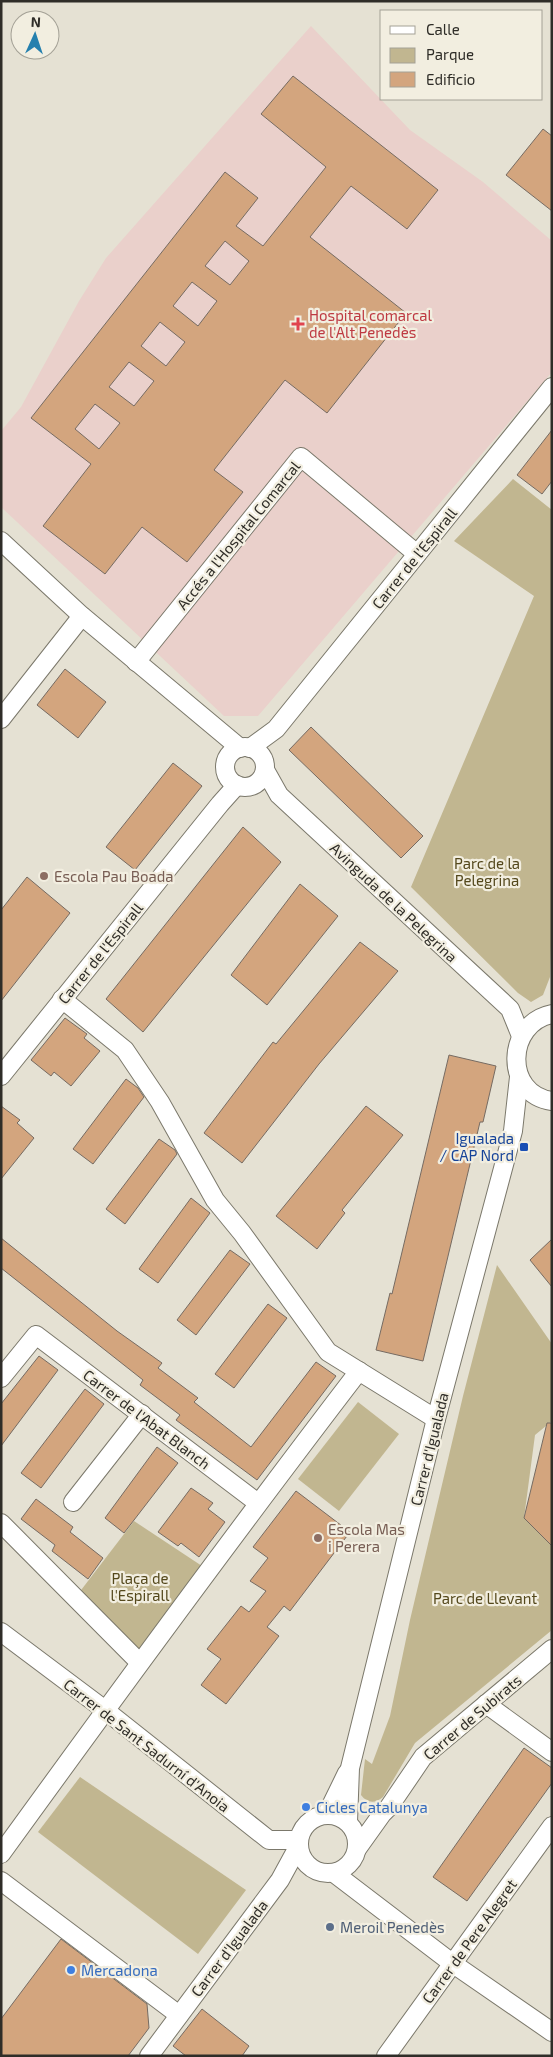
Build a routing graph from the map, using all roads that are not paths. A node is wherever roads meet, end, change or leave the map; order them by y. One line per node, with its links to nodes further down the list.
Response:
1 (552, 387): 3 (street, Carrer de l'Espirall)
2 (1, 542): 4 (street)
3 (417, 554): 5 (street, Accés a l'Hospital Comarcal); 8 (street, Carrer de l'Espirall)
4 (82, 616): 5 (street); 6 (street)
5 (136, 662): 7 (street)
6 (1, 719)
7 (207, 722): 8 (street); 9 (street)
8 (254, 756): 9 (street); 10 (street); 11 (street, Avinguda de la Pelegrina)
9 (227, 760): 10 (street)
10 (246, 785): 11 (street, Avinguda de la Pelegrina); 12 (street, Carrer de l'Espirall)
11 (279, 795): 13 (street, Avinguda de la Pelegrina)
12 (62, 999): 16 (street, Carrer de l'Espirall); 20 (street)
13 (510, 1009): 14 (street, Avinguda de la Pelegrina); 15 (street, Avinguda de la Pelegrina)
14 (546, 1016): 15 (street, Avinguda de la Pelegrina)
15 (521, 1036): 17 (street)
16 (1, 1076)
17 (519, 1077): 18 (street); 19 (street, Carrer d'Igualada)
18 (544, 1099): 19 (street, Carrer d'Igualada)
19 (513, 1131): 23 (street, Carrer d'Igualada)
20 (359, 1371): 23 (street); 25 (street)
21 (1, 1378): 22 (street, Carrer de l'Abat Blanch)
22 (142, 1414): 24 (street); 25 (street, Carrer de l'Abat Blanch)
23 (436, 1419): 33 (street, Carrer d'Igualada)
24 (74, 1502)
25 (258, 1503): 29 (street)
26 (1, 1523): 29 (street)
27 (1, 1632): 31 (street, Carrer de Sant Sadurní d'Anoia)
28 (552, 1649): 30 (street, Carrer de Subirats)
29 (140, 1662): 31 (street)
30 (486, 1704): 32 (street); 35 (street, Carrer de Subirats)
31 (105, 1710): 38 (street, Carrer de Sant Sadurní d'Anoia); 40 (street)
32 (552, 1752)
33 (350, 1768): 34 (street, Carrer d'Igualada); 36 (street, Carrer d'Igualada)
34 (327, 1814): 36 (street); 38 (street)
35 (382, 1814): 36 (street); 39 (street, Carrer de Subirats)
36 (349, 1824): 39 (street)
37 (552, 1826): 45 (street, Carrer de Pere Alegret)
38 (298, 1844): 41 (street); 43 (street, Carrer d'Igualada)
39 (357, 1849): 42 (street)
40 (1, 1854)
41 (308, 1866): 42 (street); 43 (street, Carrer d'Igualada)
42 (334, 1873): 45 (street)
43 (280, 1880): 46 (street, Carrer d'Igualada)
44 (1, 1881): 46 (street)
45 (452, 1963): 47 (street); 49 (street, Carrer de Pere Alegret)
46 (179, 2015): 48 (street, Carrer d'Igualada)
47 (552, 2032)
48 (148, 2056)
49 (386, 2056)

